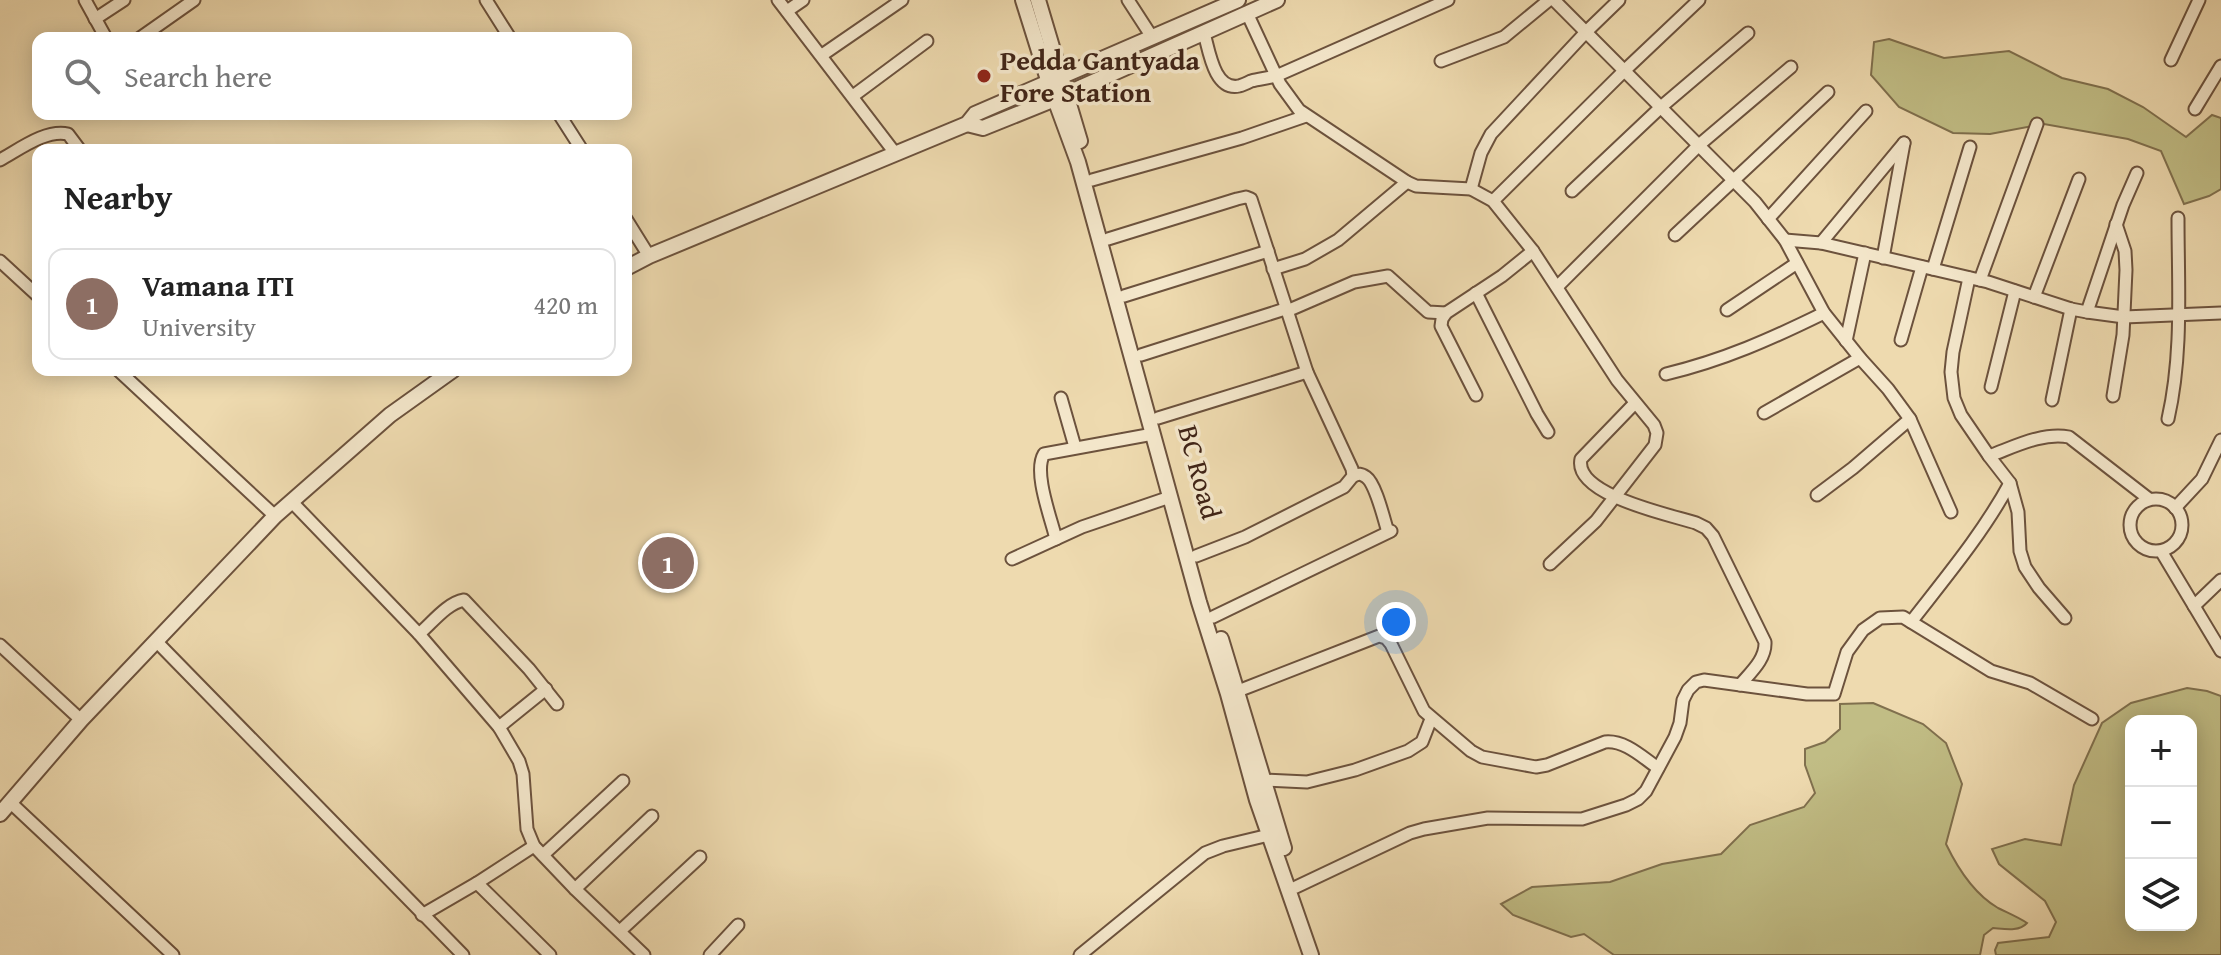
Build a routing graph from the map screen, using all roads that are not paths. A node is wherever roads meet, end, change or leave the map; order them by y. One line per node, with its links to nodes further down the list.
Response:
1 (85, 0): 21 (street)
2 (124, 0): 21 (street)
3 (194, 0): 23 (street)
4 (486, 0): 24 (street)
5 (778, 0): 19 (street)
6 (803, 0): 19 (street)
7 (902, 0): 30 (street)
8 (1023, 0): 37 (street)
9 (1038, 0): 37 (street, BC Road)
10 (1128, 0): 28 (street)
11 (1238, 0): 18 (street)
12 (1277, 0): 20 (street)
13 (1448, 0): 36 (street)
14 (1552, 0): 25 (street); 32 (street)
15 (1619, 0): 25 (street)
16 (1699, 0): 35 (street)
17 (2199, 0): 31 (street)
18 (1205, 7): 28 (street)
19 (787, 11): 30 (street)
20 (1247, 13): 26 (street); 36 (street)
21 (95, 19): 22 (street)
22 (103, 32)
23 (149, 32)
24 (506, 32)
25 (1586, 32): 35 (street); 59 (street)
26 (1204, 33): 36 (street); 40 (street)
27 (1748, 33): 41 (street)
28 (1152, 37): 37 (street)
29 (927, 41): 39 (street)
30 (822, 55): 39 (street)
31 (2171, 60)
32 (1441, 61)
33 (2221, 66): 42 (street)
34 (1791, 67): 50 (street)
35 (1624, 71): 41 (street); 61 (street)
36 (1276, 76): 44 (street)
37 (1054, 80): 40 (street, BC Road); 46 (street)
38 (1828, 92): 57 (street)
39 (853, 96): 52 (street)
40 (1060, 97): 46 (street); 56 (street, BC Road); 115 (street, BC Road)
41 (1661, 107): 50 (street); 60 (street)
42 (2195, 109)
43 (1866, 111): 63 (street)
44 (1306, 116): 56 (street); 58 (street)
45 (563, 120): 49 (street)
46 (967, 124): 52 (street)
47 (2037, 124): 80 (street)
48 (76, 144): 53 (street)
49 (578, 144)
50 (1699, 145): 57 (street); 81 (street)
51 (1970, 147): 78 (street)
52 (895, 153): 73 (street)
53 (0, 160)
54 (2137, 173): 64 (street)
55 (2079, 179): 86 (street)
56 (1092, 180): 67 (street, BC Road)
57 (1736, 181): 63 (street); 66 (street)
58 (1407, 182): 59 (street); 79 (street)
59 (1471, 189): 61 (street)
60 (1572, 191)
61 (1493, 201): 71 (street)
62 (2178, 218): 94 (street)
63 (1768, 219): 68 (street)
64 (2116, 224): 90 (street); 95 (street)
65 (632, 229): 73 (street)
66 (1675, 235)
67 (1108, 239): 70 (street); 85 (street, BC Road)
68 (1785, 240): 69 (street); 76 (street)
69 (1821, 243): 72 (street); 74 (street)
70 (1268, 251): 79 (street); 85 (street)
71 (1533, 251): 81 (street); 84 (street)
72 (1865, 253): 74 (street); 97 (street)
73 (649, 256): 77 (street)
74 (1883, 258): 78 (street)
75 (0, 261): 82 (street)
76 (1797, 263): 89 (street); 92 (street)
77 (632, 265)
78 (1928, 268): 80 (street); 96 (street)
79 (1273, 269): 87 (street)
80 (1975, 279): 83 (street); 118 (street)
81 (1557, 287): 109 (street)
82 (32, 290)
83 (2015, 291): 86 (street); 104 (street)
84 (1476, 293): 91 (street); 114 (street)
85 (1124, 296): 98 (street, BC Road)
86 (2034, 297): 88 (street)
87 (1285, 309): 91 (street); 98 (street); 100 (street)
88 (2071, 309): 90 (street); 108 (street)
89 (1727, 310)
90 (2087, 312): 95 (street)
91 (1446, 313): 105 (street)
92 (1824, 313): 97 (street); 101 (street)
93 (2221, 313): 94 (street)
94 (2178, 316): 95 (street); 113 (street)
95 (2124, 317): 106 (street)
96 (1901, 340)
97 (1846, 341): 99 (street)
98 (1141, 355): 111 (street, BC Road)
99 (1860, 358): 110 (street); 112 (street)
100 (1307, 372): 111 (street); 119 (street)
101 (1666, 374)
102 (125, 376): 128 (street)
103 (445, 376): 125 (street)
104 (1991, 387)
105 (1476, 395)
106 (2113, 396)
107 (1061, 398): 117 (street)
108 (2052, 400)
109 (1635, 403): 123 (street); 123 (street)
110 (1764, 413)
111 (1158, 418): 130 (street, BC Road)
112 (1910, 419): 121 (street); 127 (street)
113 (2168, 419)
114 (1548, 432)
115 (1153, 434): 117 (street); 122 (street, BC Road)
116 (2221, 440): 126 (street)
117 (1075, 447): 129 (street)
118 (1989, 456): 120 (street); 124 (street)
119 (1353, 476): 130 (street); 136 (street)
120 (2010, 483): 137 (street); 138 (street)
121 (1817, 495)
122 (1170, 497): 129 (street); 130 (street, BC Road)
123 (1616, 497): 133 (street); 143 (street)
124 (2149, 499): 126 (street); 131 (street)
125 (291, 501): 128 (street); 139 (street)
126 (2175, 508): 131 (street)
127 (1951, 512)
128 (275, 516): 140 (street)
129 (1056, 539): 132 (street)
130 (1191, 551): 136 (street, BC Road); 145 (street, BC Road)
131 (2161, 551): 135 (street)
132 (1012, 559)
133 (1550, 564)
134 (2221, 580): 135 (street)
135 (2194, 606): 142 (street)
136 (1213, 617): 145 (street, BC Road)
137 (2065, 618)
138 (1911, 622): 143 (street); 148 (street)
139 (419, 634): 144 (street); 150 (street)
140 (156, 641): 149 (street); 164 (street)
141 (0, 645): 149 (street)
142 (2221, 651)
143 (1740, 685): 151 (street)
144 (546, 689): 146 (street); 150 (street)
145 (1233, 693): 147 (street); 152 (street, BC Road); 157 (street, BC Road)
146 (557, 704)
147 (1431, 719): 151 (street); 152 (street)
148 (2092, 719)
149 (81, 720): 154 (street)
150 (499, 727): 158 (street)
151 (1658, 768): 162 (street)
152 (1262, 780): 162 (street, BC Road)
153 (623, 781): 159 (street)
154 (11, 803): 155 (street); 167 (street)
155 (0, 814)
156 (652, 816): 163 (street)
157 (1269, 835): 162 (street, BC Road); 172 (street)
158 (534, 846): 159 (street); 161 (street)
159 (543, 855): 163 (street)
160 (700, 857): 166 (street)
161 (477, 883): 164 (street); 169 (street)
162 (1292, 888): 173 (street, BC Road); 174 (street, BC Road)
163 (575, 889): 166 (street)
164 (422, 915): 168 (street)
165 (738, 925): 171 (street)
166 (620, 931): 170 (street)
167 (173, 955)
168 (463, 955)
169 (550, 955)
170 (644, 955)
171 (710, 955)
172 (1080, 955)
173 (1311, 955)
174 (1320, 955)

